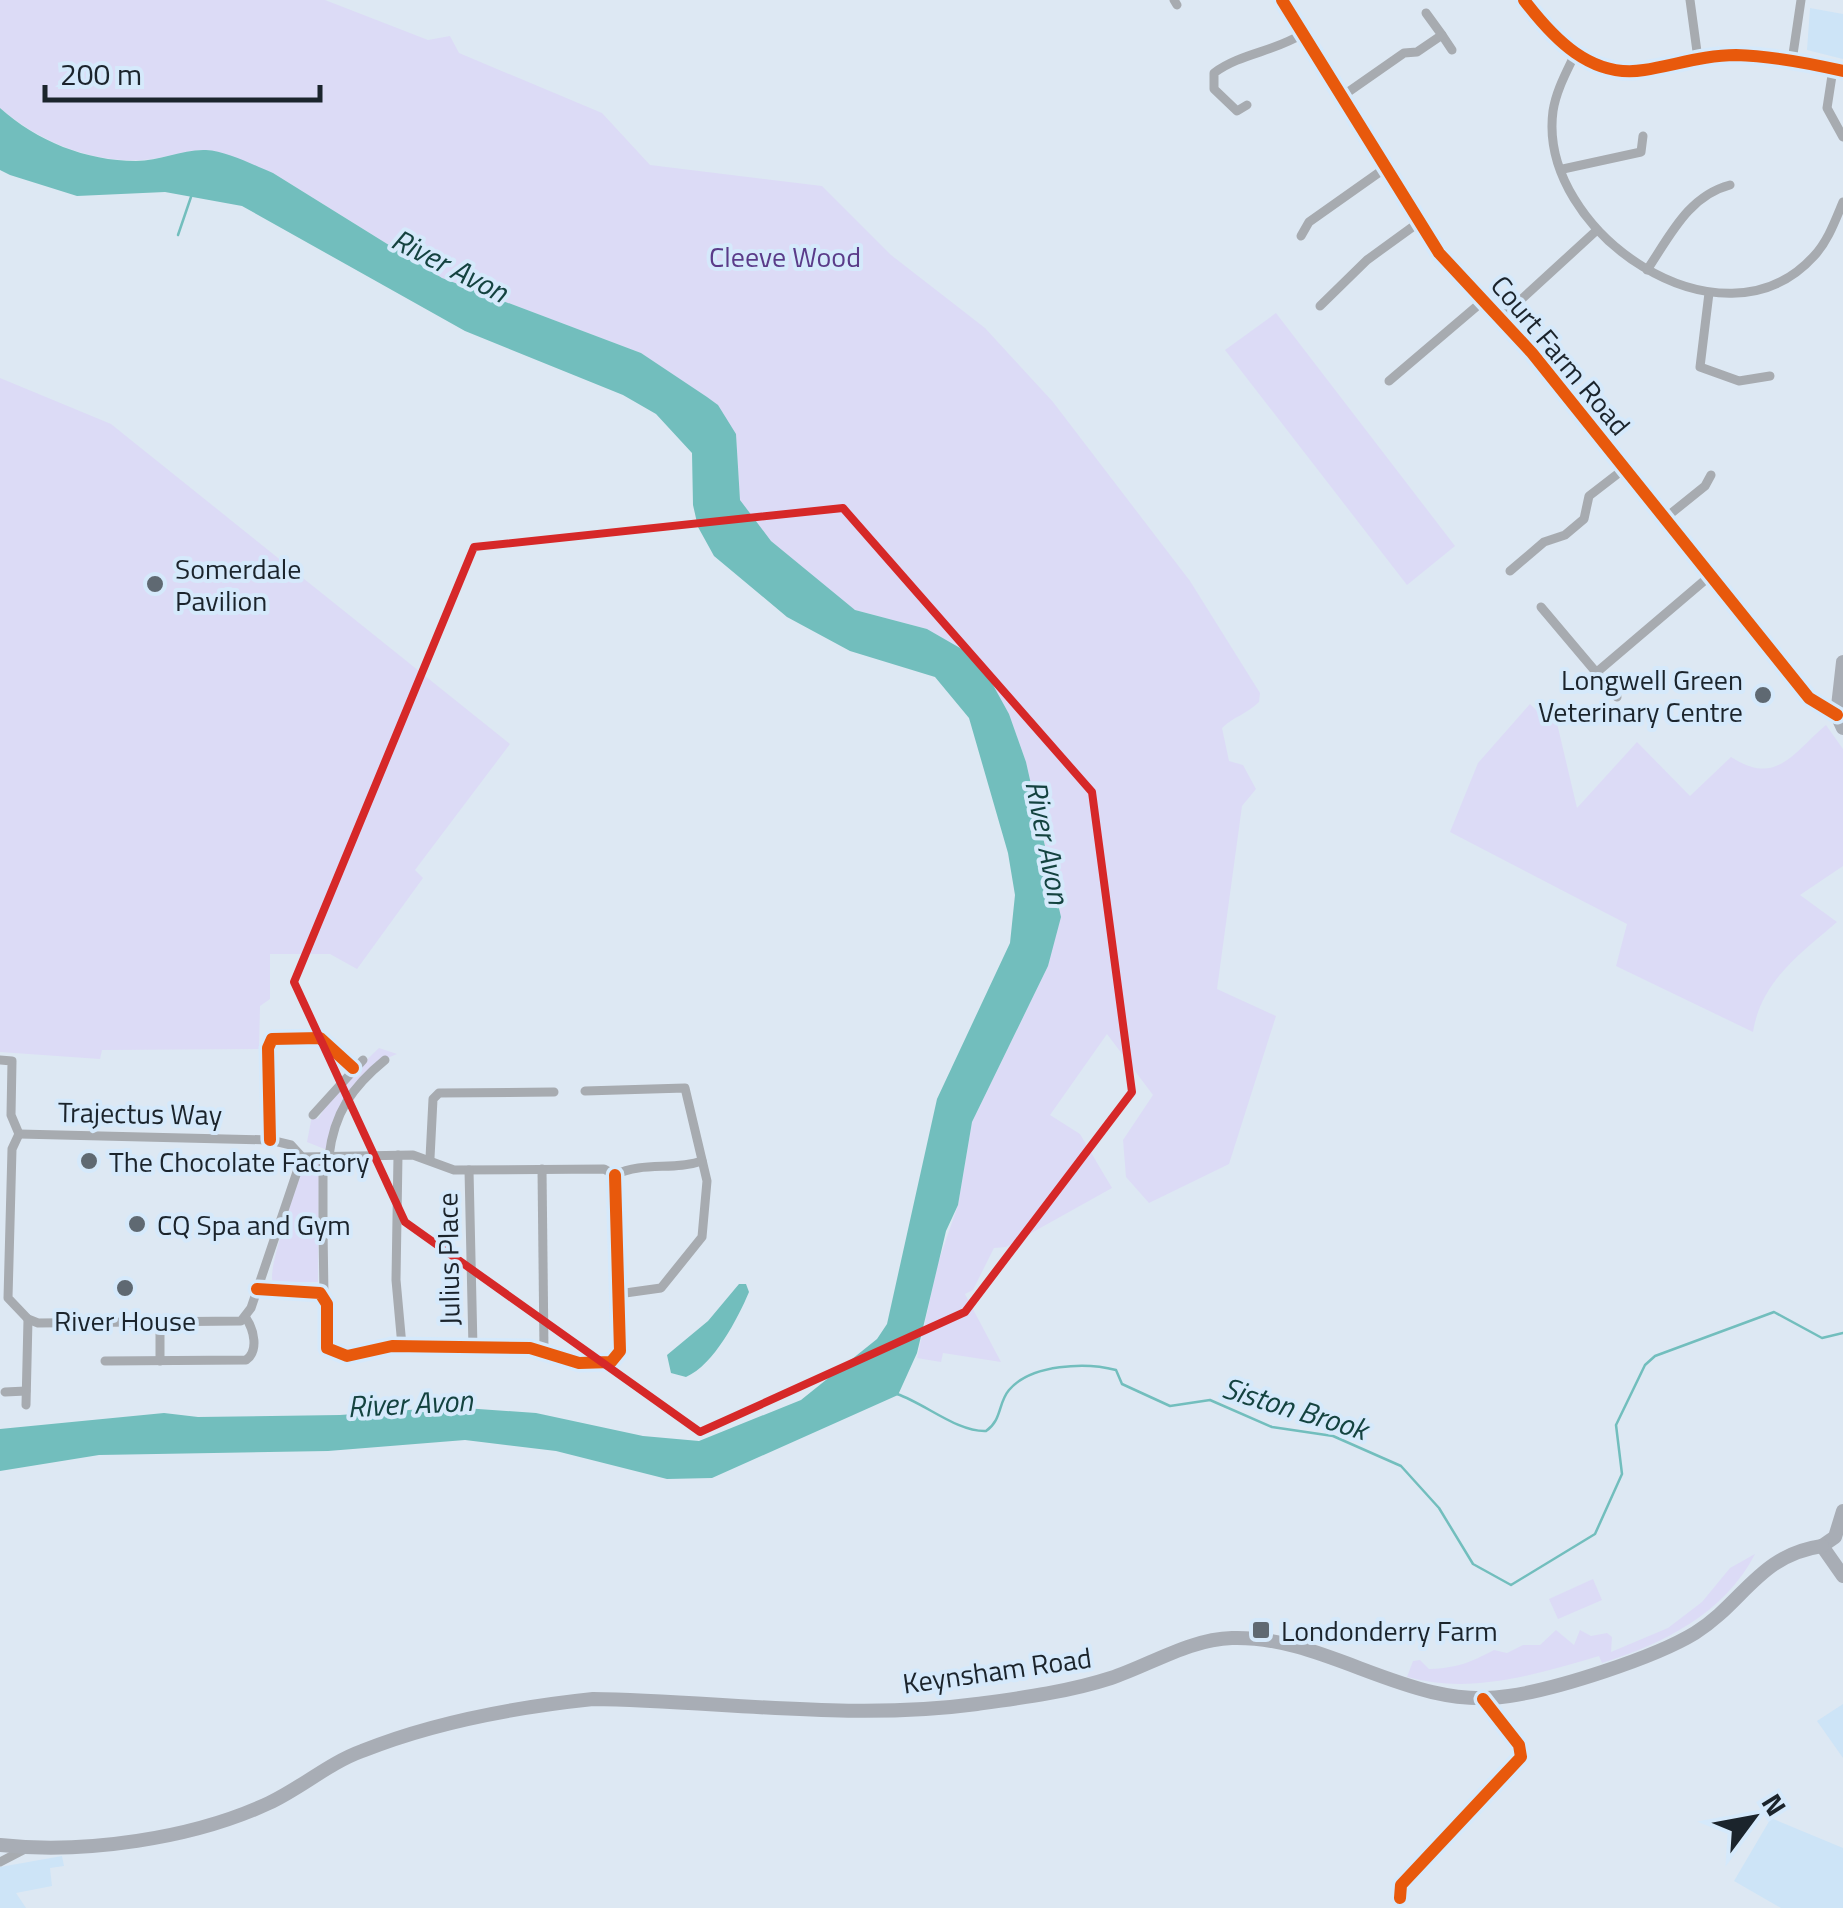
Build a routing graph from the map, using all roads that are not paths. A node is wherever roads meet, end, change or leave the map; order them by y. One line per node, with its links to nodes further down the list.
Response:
1 (1282, 0): 6 (street, Court Farm Road)
2 (1524, 0): 9 (street)
3 (1690, 0): 10 (street)
4 (1801, 0): 11 (street)
5 (1426, 13): 7 (street)
6 (1302, 34): 13 (street, Court Farm Road); 14 (street)
7 (1442, 35): 8 (street); 13 (street)
8 (1452, 50)
9 (1575, 54): 10 (street); 18 (street)
10 (1698, 58): 11 (street)
11 (1792, 61): 12 (street)
12 (1838, 70): 16 (street)
13 (1340, 96): 17 (street, Court Farm Road)
14 (1247, 106)
15 (1644, 136): 18 (street)
16 (1843, 137)
17 (1384, 168): 23 (street, Court Farm Road); 25 (street)
18 (1563, 169): 24 (street)
19 (1708, 178): 21 (street)
20 (1730, 185): 21 (street)
21 (1712, 190): 26 (street)
22 (1843, 202): 27 (street)
23 (1418, 223): 28 (street, Court Farm Road); 29 (street)
24 (1597, 230): 26 (street); 30 (street)
25 (1301, 236)
26 (1647, 270): 27 (street)
27 (1709, 293): 31 (street)
28 (1484, 301): 30 (street, Court Farm Road); 32 (street)
29 (1320, 306)
30 (1500, 319): 33 (street, Court Farm Road)
31 (1770, 376)
32 (1389, 381)
33 (1624, 469): 35 (street, Court Farm Road); 36 (street)
34 (1711, 475): 35 (street)
35 (1664, 519): 37 (street, Court Farm Road)
36 (1510, 570)
37 (1711, 575): 40 (street); 42 (street, Court Farm Road)
38 (1541, 607): 40 (street)
39 (1843, 662): 42 (main road)
40 (1597, 672): 41 (street)
41 (1617, 697)
42 (1840, 722)
43 (0, 1060): 50 (street)
44 (362, 1060): 46 (street)
45 (385, 1060): 54 (street)
46 (354, 1068): 49 (street); 51 (street)
47 (586, 1091): 56 (street)
48 (554, 1092): 55 (street)
49 (313, 1116)
50 (19, 1134): 51 (street, Trajectus Way); 60 (street, Trajectus Way)
51 (270, 1140): 53 (street, Trajectus Way)
52 (398, 1154): 54 (street); 55 (street); 69 (street)
53 (302, 1156): 54 (street); 62 (street)
54 (326, 1156): 64 (street)
55 (430, 1158): 58 (street)
56 (702, 1161): 59 (street); 63 (street)
57 (542, 1169): 58 (street); 59 (street); 71 (street)
58 (469, 1170): 70 (street, Julius Place)
59 (615, 1175): 63 (street)
60 (12, 1229): 61 (street); 65 (street, Trajectus Way)
61 (0, 1230)
62 (258, 1289): 64 (street); 66 (street)
63 (618, 1294): 71 (street)
64 (324, 1296): 69 (street)
65 (4, 1300): 67 (street, Trajectus Way)
66 (246, 1318): 68 (street); 73 (street)
67 (28, 1319): 68 (street); 74 (street)
68 (160, 1323): 73 (street)
69 (402, 1346): 70 (street)
70 (472, 1348): 71 (street)
71 (544, 1350)
72 (105, 1361): 73 (street)
73 (160, 1361)
74 (26, 1391): 75 (street); 76 (street)
75 (6, 1392)
76 (26, 1405)
77 (1843, 1511): 78 (main road)
78 (1834, 1542): 79 (main road); 81 (main road, Keynsham Road)
79 (1839, 1555): 80 (main road)
80 (1843, 1576)
81 (1483, 1700): 83 (main road, Keynsham Road); 85 (street)
82 (0, 1845): 83 (main road, Keynsham Road)
83 (27, 1848): 84 (street, Keynsham Road)
84 (0, 1862)
85 (1400, 1898)

